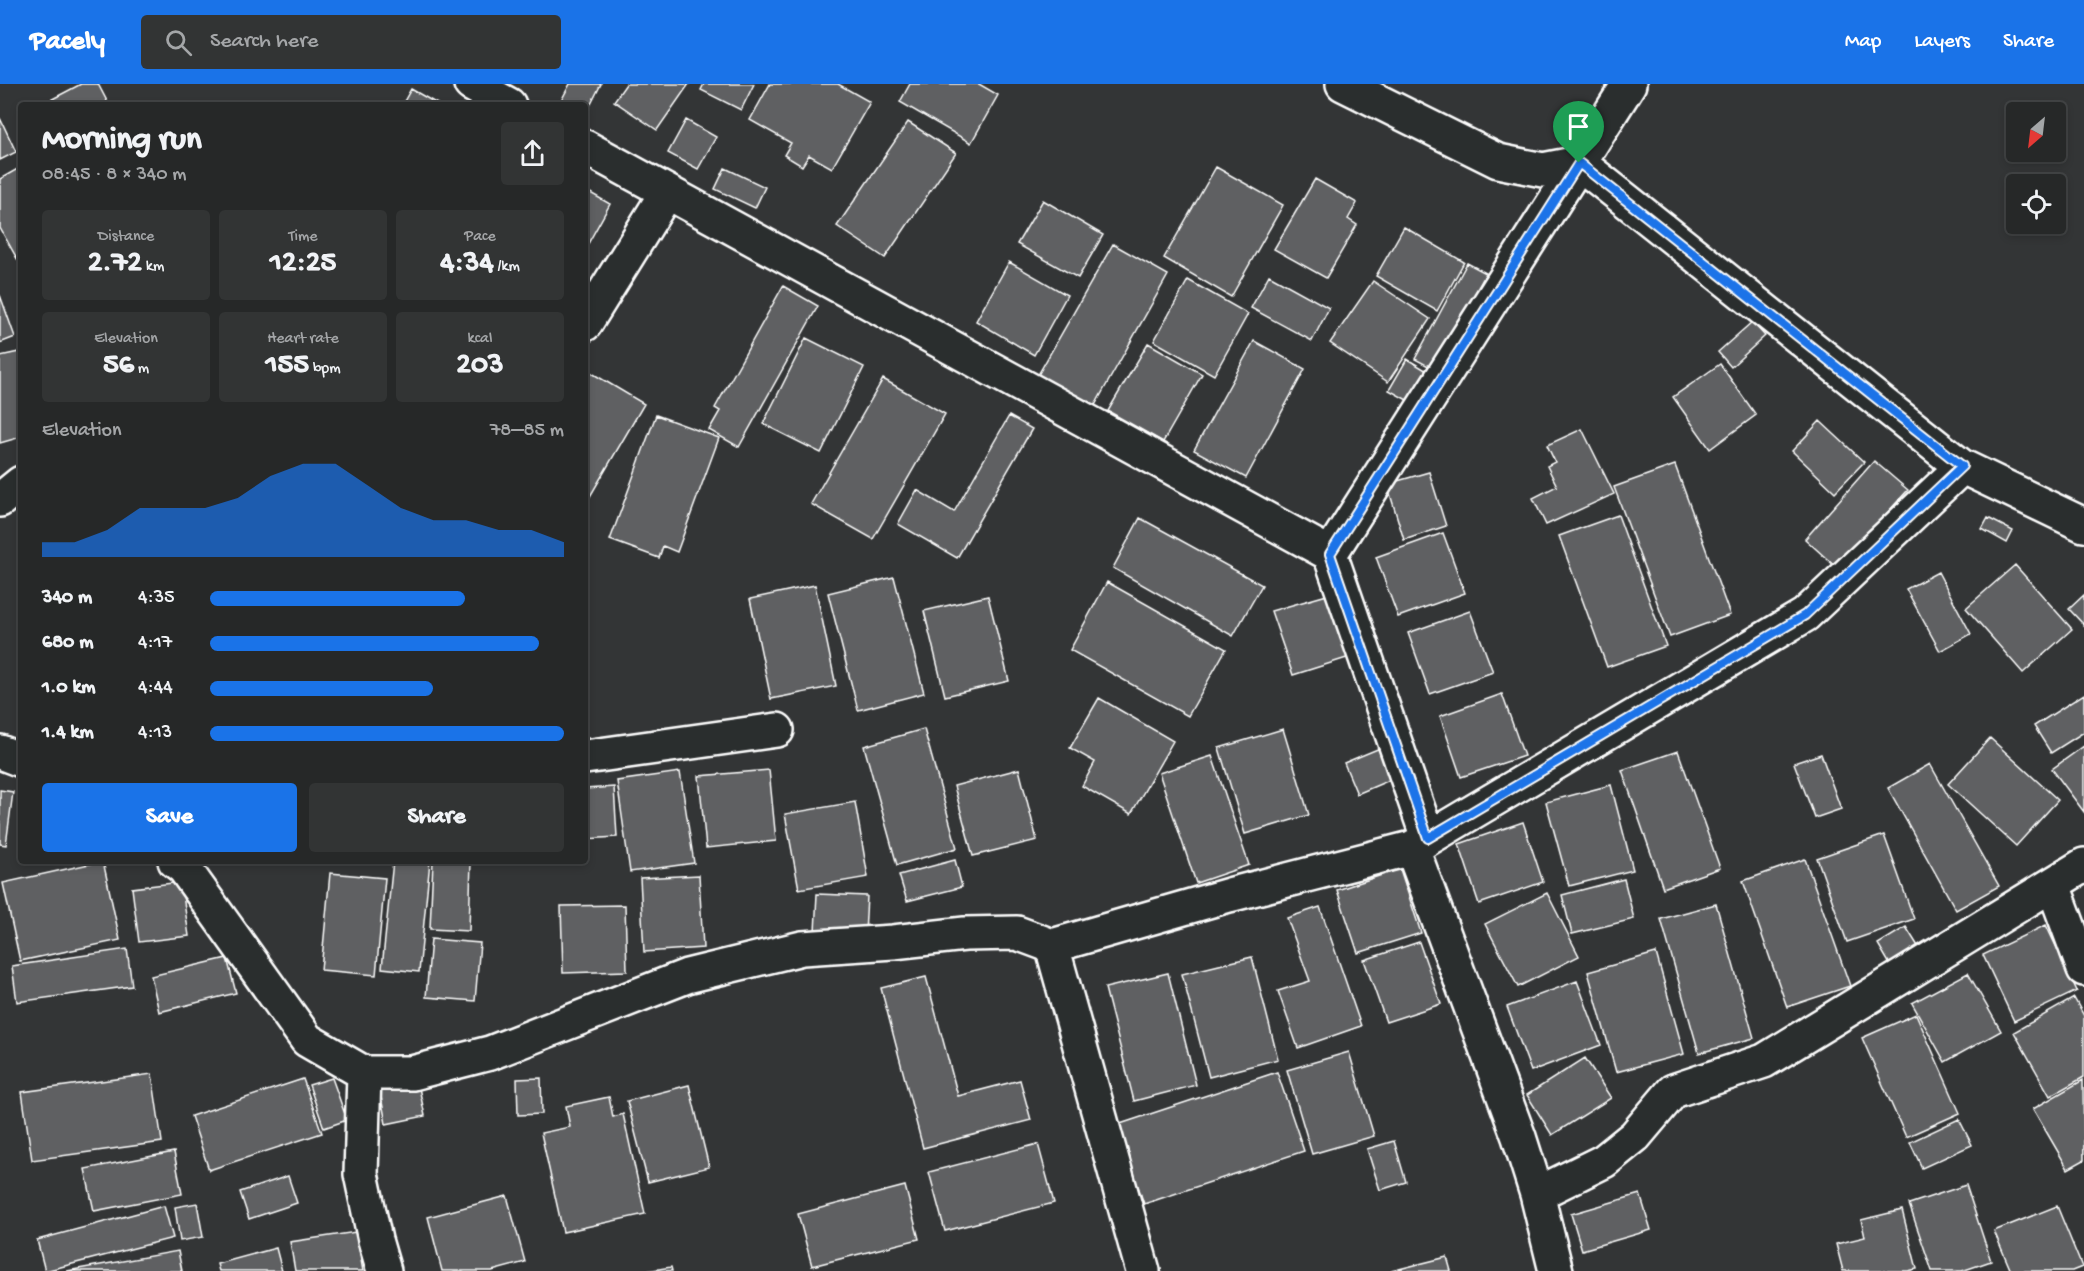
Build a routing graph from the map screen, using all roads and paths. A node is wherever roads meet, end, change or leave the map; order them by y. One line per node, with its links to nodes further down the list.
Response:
1 (471, 84): 4 (street)
2 (1343, 84): 6 (street)
3 (1629, 84): 6 (street)
4 (504, 102)
5 (588, 149): 7 (street)
6 (1579, 163): 9 (street); 13 (street)
7 (667, 192): 8 (street); 13 (street)
8 (588, 319)
9 (1962, 466): 12 (street); 18 (street)
10 (18, 485): 11 (street)
11 (0, 500)
12 (2084, 525)
13 (1330, 554): 18 (street)
14 (777, 730): 16 (street)
15 (0, 752): 17 (street)
16 (588, 757)
17 (18, 759)
18 (1420, 843): 22 (street); 25 (street)
19 (179, 864): 24 (street)
20 (2084, 865): 21 (street)
21 (2053, 885): 23 (street); 25 (street)
22 (1052, 946): 24 (street); 27 (street)
23 (2084, 969)
24 (364, 1073): 26 (street)
25 (1537, 1194): 28 (street)
26 (384, 1271)
27 (1143, 1271)
28 (1556, 1271)

